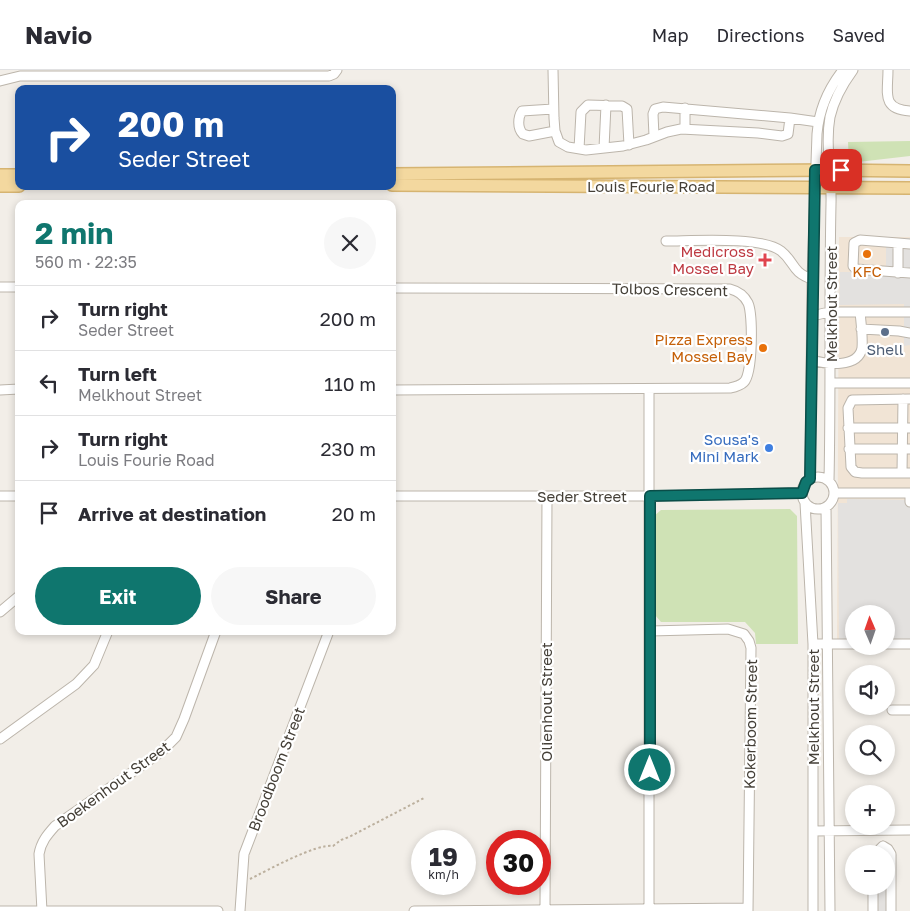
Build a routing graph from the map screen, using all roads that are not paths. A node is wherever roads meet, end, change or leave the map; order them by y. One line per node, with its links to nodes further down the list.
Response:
1 (338, 70): 6 (street)
2 (553, 70): 10 (street)
3 (843, 70): 13 (street, Melkhout Street)
4 (853, 70): 21 (street, Melkhout Street)
5 (888, 70): 11 (street)
6 (20, 73): 7 (street)
7 (0, 81)
8 (606, 105): 17 (street); 18 (street); 19 (street)
9 (685, 108): 12 (street); 14 (street); 16 (street)
10 (554, 109): 15 (street); 15 (street)
11 (910, 111)
12 (790, 118): 13 (street); 14 (street)
13 (818, 122): 20 (street, Melkhout Street)
14 (685, 129): 16 (street)
15 (555, 131): 19 (street)
16 (654, 136): 17 (street)
17 (629, 145): 18 (street)
18 (604, 148): 19 (street)
19 (579, 149)
20 (815, 170): 21 (main road, Louis Fourie Road); 25 (main road, Louis Fourie Road); 29 (street, Melkhout Street)
21 (830, 170): 22 (main road, Louis Fourie Road); 30 (street, Melkhout Street)
22 (910, 171)
23 (0, 174): 24 (main road)
24 (15, 174)
25 (396, 174)
26 (396, 185): 29 (main road, Louis Fourie Road)
27 (0, 186): 28 (main road)
28 (15, 186)
29 (815, 187): 30 (main road, Louis Fourie Road); 37 (street, Melkhout Street)
30 (831, 187): 31 (main road, Louis Fourie Road); 41 (street, Melkhout Street)
31 (910, 188)
32 (666, 241): 37 (street)
33 (898, 243): 34 (street); 35 (street); 35 (street)
34 (910, 244)
35 (898, 273): 36 (street)
36 (910, 273)
37 (812, 279): 44 (street, Melkhout Street)
38 (0, 287): 39 (street)
39 (15, 287)
40 (396, 288): 52 (street, Tolbos Crescent)
41 (830, 312): 42 (street); 44 (street); 48 (street, Melkhout Street)
42 (860, 312): 43 (street); 45 (street)
43 (910, 312)
44 (812, 316): 47 (street, Melkhout Street)
45 (861, 329): 46 (street); 48 (street)
46 (910, 333)
47 (812, 360): 48 (street); 61 (street, Melkhout Street)
48 (830, 364): 49 (street, Melkhout Street)
49 (831, 383): 50 (street); 62 (street, Melkhout Street)
50 (910, 383)
51 (15, 389): 53 (street)
52 (649, 389): 54 (street, Tolbos Crescent); 69 (street)
53 (0, 390)
54 (396, 390)
55 (906, 399): 56 (street); 57 (street)
56 (848, 428): 57 (street); 58 (street)
57 (906, 428): 59 (street)
58 (849, 449): 59 (street); 60 (street)
59 (906, 449): 60 (street)
60 (906, 473)
61 (810, 479): 62 (street); 63 (street)
62 (829, 481): 64 (street)
63 (802, 493): 69 (street, Seder Street); 71 (street)
64 (834, 493): 70 (street); 72 (street)
65 (0, 496): 66 (street)
66 (15, 496)
67 (396, 496): 68 (street, Seder Street)
68 (547, 496): 69 (street, Seder Street); 94 (street, Olienhout Street)
69 (650, 496): 75 (street)
70 (910, 502)
71 (806, 503): 72 (street); 79 (street, Melkhout Street)
72 (826, 507): 80 (street, Melkhout Street)
73 (15, 599): 74 (street)
74 (0, 612)
75 (650, 631): 95 (street); 96 (street, Kokerboom Street)
76 (106, 635): 86 (street)
77 (215, 635): 98 (street, Boekenhout Street)
78 (327, 635): 101 (street, Broodboom Street)
79 (813, 644): 80 (street); 91 (street, Melkhout Street)
80 (832, 644): 81 (street); 87 (street, Melkhout Street)
81 (845, 644)
82 (895, 644): 83 (street)
83 (910, 644)
84 (895, 710): 85 (street)
85 (910, 710)
86 (0, 739)
87 (828, 830): 88 (street); 91 (street); 104 (street, Melkhout Street)
88 (845, 830)
89 (895, 830): 90 (street)
90 (910, 830)
91 (813, 832): 103 (street, Melkhout Street)
92 (873, 895): 105 (street)
93 (891, 895): 106 (street)
94 (545, 909): 95 (street); 102 (street)
95 (649, 909): 96 (street)
96 (748, 910)
97 (0, 911): 98 (street)
98 (42, 911): 99 (street)
99 (139, 911): 100 (street)
100 (218, 911)
101 (240, 911)
102 (414, 911)
103 (813, 911)
104 (830, 911)
105 (874, 911)
106 (891, 911)

